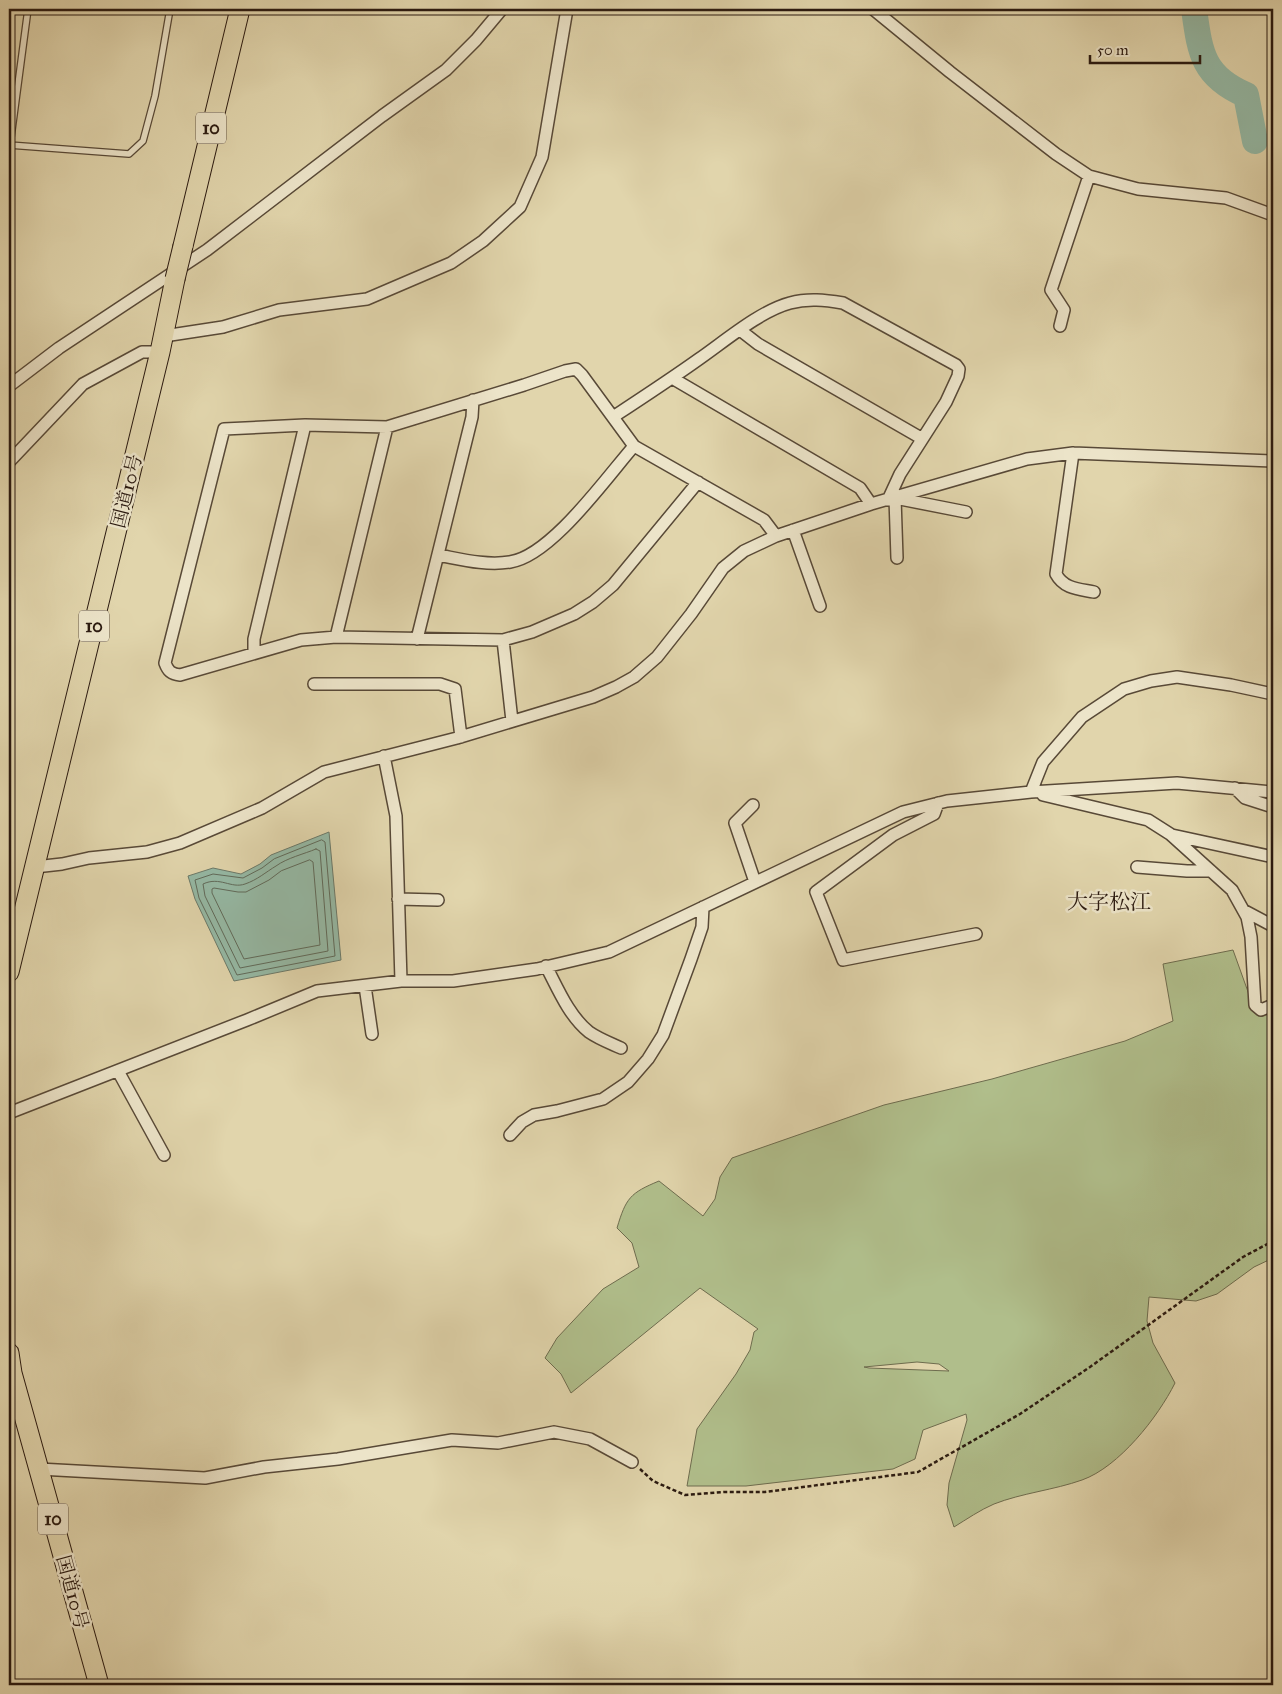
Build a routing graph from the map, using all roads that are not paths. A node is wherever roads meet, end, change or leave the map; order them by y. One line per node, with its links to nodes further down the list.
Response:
1 (28, 9): 7 (lane)
2 (170, 9): 7 (lane)
3 (240, 9): 12 (highway, 国道10号 / 10, bridge)
4 (502, 9): 14 (street)
5 (567, 9): 12 (street)
6 (874, 9): 8 (street)
7 (9, 145)
8 (1089, 176): 9 (street); 10 (street)
9 (1273, 215)
10 (1060, 326)
11 (740, 330): 13 (street); 19 (street); 19 (street)
12 (162, 344): 23 (street); 52 (highway, 国道10号 / 10)
13 (672, 378): 16 (street); 26 (street)
14 (9, 386)
15 (473, 400): 16 (street); 18 (street); 30 (street)
16 (613, 417): 20 (street)
17 (305, 425): 18 (street); 37 (street); 37 (street)
18 (387, 427): 34 (street)
19 (921, 438): 25 (street)
20 (634, 446): 24 (street); 30 (street)
21 (1073, 453): 22 (street); 25 (street); 32 (street)
22 (1273, 461)
23 (9, 462)
24 (698, 482): 29 (street); 36 (street)
25 (892, 499): 26 (street); 27 (street); 31 (street)
26 (871, 504): 28 (street)
27 (966, 512)
28 (793, 530): 29 (street); 33 (street)
29 (776, 536): 40 (street)
30 (438, 555): 35 (street)
31 (897, 558)
32 (1094, 592)
33 (820, 606)
34 (336, 638): 35 (street); 37 (street)
35 (417, 639): 36 (street)
36 (503, 640): 40 (street)
37 (254, 653)
38 (314, 684): 41 (street)
39 (1273, 694): 44 (street)
40 (512, 721): 41 (street)
41 (462, 737): 42 (street)
42 (384, 756): 52 (street); 55 (street)
43 (1235, 788): 44 (street); 45 (street); 48 (street)
44 (1031, 792): 46 (street); 49 (street)
45 (1273, 792)
46 (938, 803): 54 (street); 60 (street)
47 (753, 805): 54 (street)
48 (1273, 807)
49 (1170, 834): 50 (street); 53 (street)
50 (1273, 858)
51 (1137, 866): 53 (street)
52 (35, 867): 62 (highway, 国道10号 / 10)
53 (1211, 872): 58 (street)
54 (755, 882): 57 (street)
55 (398, 899): 56 (street); 63 (street)
56 (438, 900)
57 (703, 907): 61 (street); 70 (street)
58 (1243, 910): 59 (street); 65 (street)
59 (1273, 926)
60 (976, 934)
61 (546, 966): 63 (street); 67 (street)
62 (9, 972)
63 (401, 981): 64 (street)
64 (365, 986): 66 (street); 68 (street)
65 (1273, 1005)
66 (372, 1034)
67 (620, 1048)
68 (118, 1071): 69 (street); 71 (street)
69 (9, 1113)
70 (510, 1135)
71 (164, 1155)
72 (9, 1353): 74 (highway, 国道10号 / 10)
73 (632, 1462): 74 (street)
74 (39, 1470): 75 (highway, 国道10号 / 10)
75 (99, 1685)

